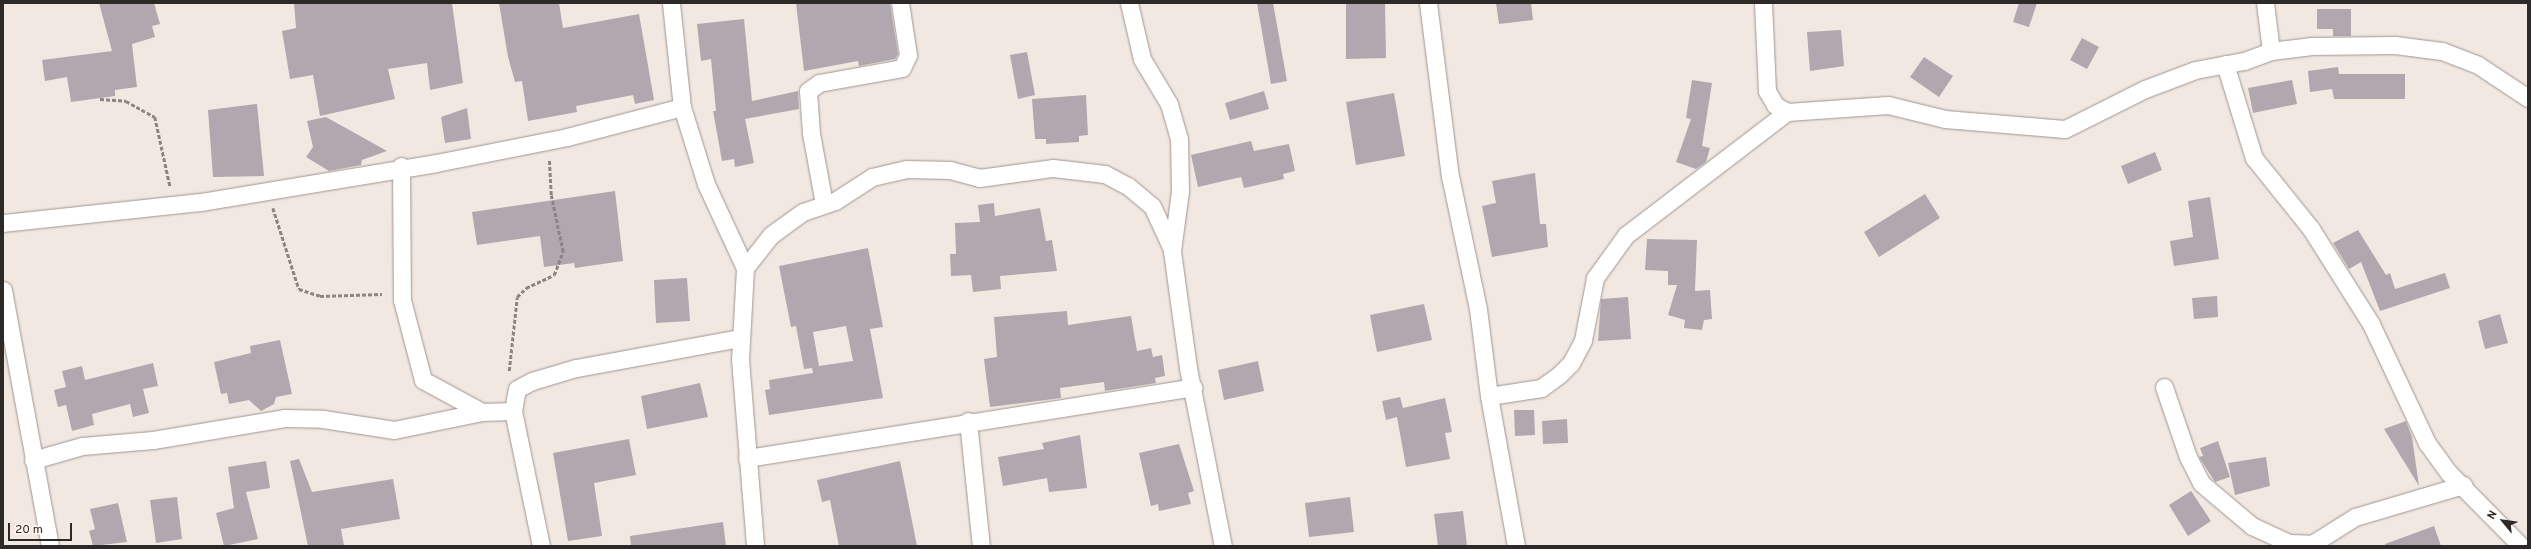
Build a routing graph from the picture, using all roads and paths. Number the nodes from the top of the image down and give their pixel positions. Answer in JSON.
{"nodes":[{"id":1,"x":671,"y":3,"type":"edge"},
{"id":2,"x":900,"y":3,"type":"edge"},
{"id":3,"x":1129,"y":3,"type":"edge"},
{"id":4,"x":1428,"y":3,"type":"edge"},
{"id":5,"x":1763,"y":3,"type":"edge"},
{"id":6,"x":2265,"y":3,"type":"edge"},
{"id":7,"x":2271,"y":51,"type":"junction"},
{"id":8,"x":2224,"y":64,"type":"junction"},
{"id":9,"x":2528,"y":98,"type":"edge"},
{"id":10,"x":100,"y":99,"type":"dead end"},
{"id":11,"x":682,"y":107,"type":"junction"},
{"id":12,"x":1787,"y":112,"type":"junction"},
{"id":13,"x":554,"y":139,"type":"junction"},
{"id":14,"x":401,"y":166,"type":"junction"},
{"id":15,"x":261,"y":192,"type":"junction"},
{"id":16,"x":824,"y":204,"type":"junction"},
{"id":17,"x":174,"y":206,"type":"junction"},
{"id":18,"x":3,"y":223,"type":"edge"},
{"id":19,"x":1172,"y":251,"type":"junction"},
{"id":20,"x":746,"y":268,"type":"junction"},
{"id":21,"x":3,"y":290,"type":"edge"},
{"id":22,"x":402,"y":296,"type":"junction"},
{"id":23,"x":740,"y":338,"type":"junction"},
{"id":24,"x":1193,"y":387,"type":"junction"},
{"id":25,"x":2164,"y":387,"type":"dead end"},
{"id":26,"x":514,"y":395,"type":"junction"},
{"id":27,"x":1488,"y":396,"type":"junction"},
{"id":28,"x":482,"y":412,"type":"junction"},
{"id":29,"x":513,"y":412,"type":"junction"},
{"id":30,"x":968,"y":421,"type":"junction"},
{"id":31,"x":747,"y":458,"type":"junction"},
{"id":32,"x":33,"y":460,"type":"junction"},
{"id":33,"x":2463,"y":485,"type":"junction"},
{"id":34,"x":50,"y":546,"type":"edge"},
{"id":35,"x":541,"y":546,"type":"edge"},
{"id":36,"x":756,"y":546,"type":"edge"},
{"id":37,"x":980,"y":546,"type":"edge"},
{"id":38,"x":1223,"y":546,"type":"edge"},
{"id":39,"x":1516,"y":546,"type":"edge"},
{"id":40,"x":2521,"y":546,"type":"edge"}],
"edges":[{"from":1,"to":11,"type":"street"},
{"from":2,"to":16,"type":"street"},
{"from":3,"to":19,"type":"street"},
{"from":4,"to":27,"type":"street"},
{"from":5,"to":12,"type":"street"},
{"from":6,"to":7,"type":"street"},
{"from":7,"to":8,"type":"street"},
{"from":7,"to":9,"type":"street"},
{"from":8,"to":12,"type":"street"},
{"from":8,"to":33,"type":"street"},
{"from":10,"to":17,"type":"path"},
{"from":11,"to":13,"type":"street"},
{"from":11,"to":20,"type":"street"},
{"from":12,"to":27,"type":"street"},
{"from":13,"to":14,"type":"street"},
{"from":13,"to":26,"type":"path"},
{"from":14,"to":15,"type":"street"},
{"from":14,"to":22,"type":"street"},
{"from":15,"to":17,"type":"street"},
{"from":15,"to":22,"type":"path"},
{"from":16,"to":19,"type":"street"},
{"from":16,"to":20,"type":"street"},
{"from":17,"to":18,"type":"street"},
{"from":19,"to":24,"type":"street"},
{"from":20,"to":23,"type":"street"},
{"from":21,"to":32,"type":"street"},
{"from":22,"to":28,"type":"street"},
{"from":23,"to":26,"type":"street"},
{"from":23,"to":31,"type":"street"},
{"from":24,"to":30,"type":"street"},
{"from":24,"to":38,"type":"street"},
{"from":25,"to":33,"type":"street"},
{"from":26,"to":29,"type":"street"},
{"from":27,"to":39,"type":"street"},
{"from":28,"to":29,"type":"street"},
{"from":28,"to":32,"type":"street"},
{"from":29,"to":35,"type":"street"},
{"from":30,"to":31,"type":"street"},
{"from":30,"to":37,"type":"street"},
{"from":31,"to":36,"type":"street"},
{"from":32,"to":34,"type":"street"},
{"from":33,"to":40,"type":"street"}]}
